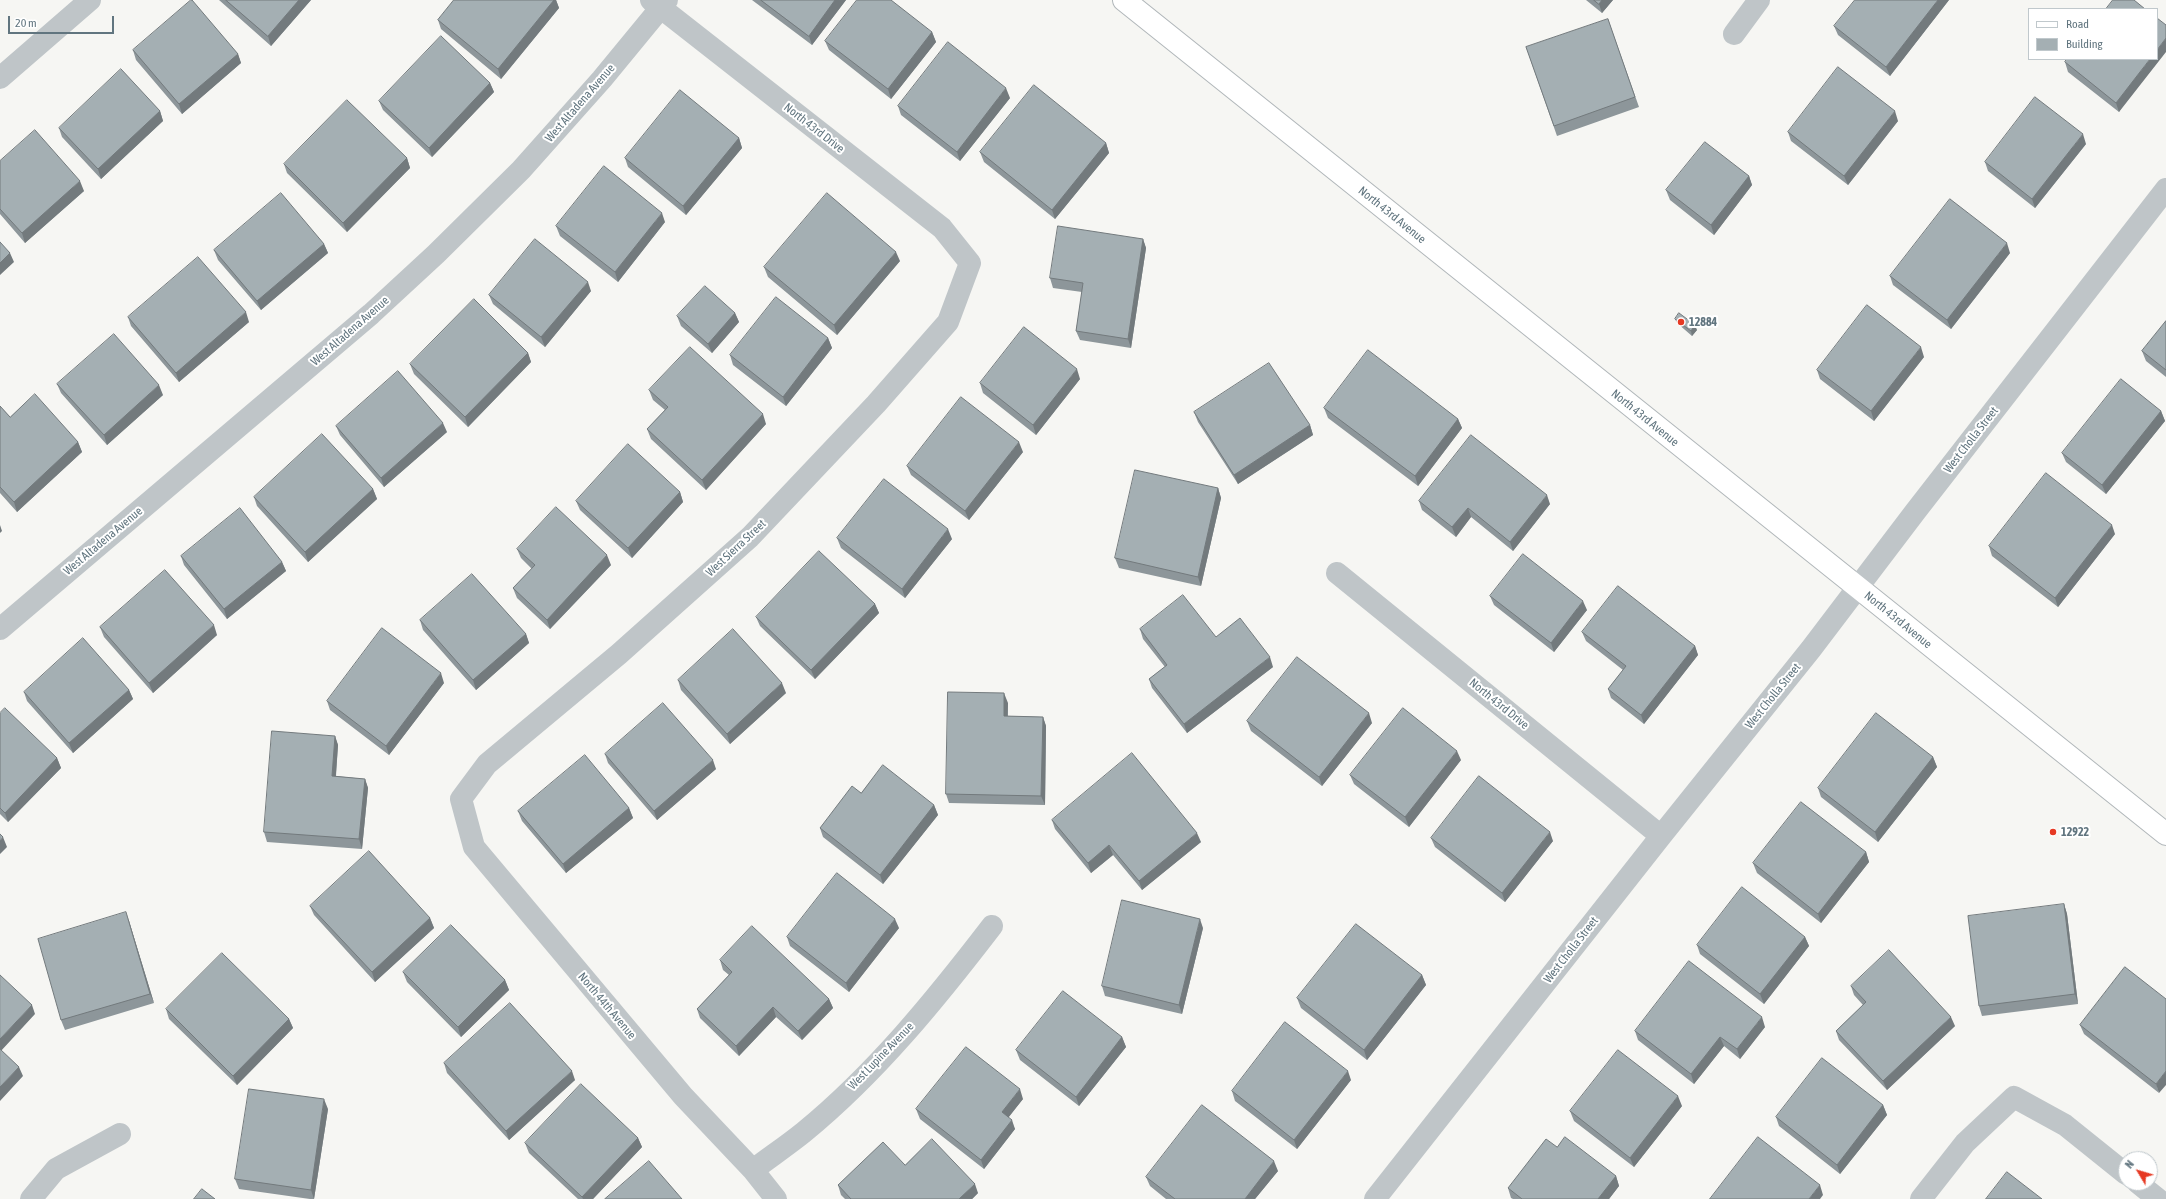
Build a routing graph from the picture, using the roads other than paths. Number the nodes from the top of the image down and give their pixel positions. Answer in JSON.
{"nodes":[{"id":1,"x":90,"y":0,"type":"edge"},
{"id":2,"x":1124,"y":0,"type":"edge"},
{"id":3,"x":1760,"y":0,"type":"edge"},
{"id":4,"x":660,"y":3,"type":"edge"},
{"id":5,"x":1734,"y":34,"type":"dead end"},
{"id":6,"x":0,"y":78,"type":"edge"},
{"id":7,"x":2166,"y":189,"type":"edge"},
{"id":8,"x":970,"y":263,"type":"joint"},
{"id":9,"x":1337,"y":573,"type":"dead end"},
{"id":10,"x":1858,"y":588,"type":"junction"},
{"id":11,"x":0,"y":628,"type":"edge"},
{"id":12,"x":462,"y":799,"type":"joint"},
{"id":13,"x":2166,"y":834,"type":"edge"},
{"id":14,"x":1661,"y":836,"type":"junction"},
{"id":15,"x":992,"y":926,"type":"dead end"},
{"id":16,"x":120,"y":1134,"type":"dead end"},
{"id":17,"x":2118,"y":1168,"type":"edge"},
{"id":18,"x":754,"y":1170,"type":"junction"},
{"id":19,"x":2148,"y":1191,"type":"edge"},
{"id":20,"x":31,"y":1199,"type":"edge"},
{"id":21,"x":776,"y":1199,"type":"edge"},
{"id":22,"x":1374,"y":1199,"type":"edge"},
{"id":23,"x":1921,"y":1199,"type":"edge"},
{"id":24,"x":2158,"y":1199,"type":"edge"}],
"edges":[{"from":1,"to":6,"type":"street"},
{"from":2,"to":10,"type":"main road","name":"North 43rd Avenue"},
{"from":3,"to":5,"type":"street"},
{"from":4,"to":8,"type":"street","name":"North 43rd Drive"},
{"from":4,"to":11,"type":"street","name":"West Altadena Avenue"},
{"from":7,"to":10,"type":"street","name":"West Cholla Street"},
{"from":8,"to":12,"type":"street","name":"West Sierra Street"},
{"from":9,"to":14,"type":"street","name":"North 43rd Drive"},
{"from":10,"to":13,"type":"main road","name":"North 43rd Avenue"},
{"from":10,"to":14,"type":"street","name":"West Cholla Street"},
{"from":12,"to":18,"type":"street","name":"North 44th Avenue"},
{"from":14,"to":22,"type":"street","name":"West Cholla Street"},
{"from":15,"to":18,"type":"street","name":"West Lupine Avenue"},
{"from":16,"to":20,"type":"street"},
{"from":17,"to":23,"type":"street"},
{"from":18,"to":21,"type":"street","name":"North 44th Avenue"},
{"from":19,"to":24,"type":"street"}]}
